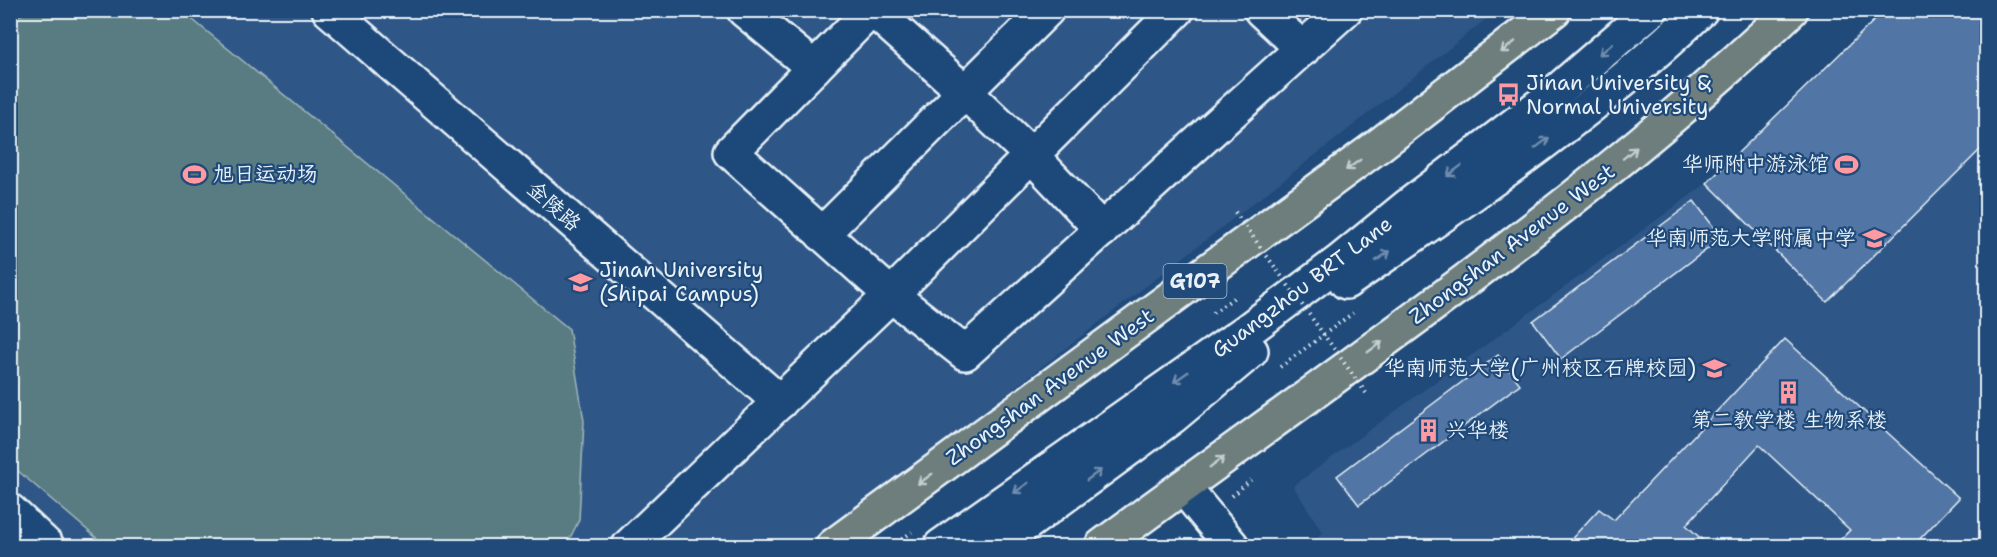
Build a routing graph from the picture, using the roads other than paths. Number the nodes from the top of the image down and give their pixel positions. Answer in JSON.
{"nodes":[{"id":1,"x":329,"y":10,"type":"edge"},
{"id":2,"x":744,"y":10,"type":"edge"},
{"id":3,"x":872,"y":10,"type":"edge"},
{"id":4,"x":1047,"y":10,"type":"edge"},
{"id":5,"x":1177,"y":10,"type":"edge"},
{"id":6,"x":1261,"y":10,"type":"edge"},
{"id":7,"x":1345,"y":10,"type":"edge"},
{"id":8,"x":1554,"y":10,"type":"edge"},
{"id":9,"x":1651,"y":10,"type":"edge"},
{"id":10,"x":1701,"y":10,"type":"edge"},
{"id":11,"x":1791,"y":10,"type":"edge"},
{"id":12,"x":1303,"y":49,"type":"junction"},
{"id":13,"x":814,"y":68,"type":"junction"},
{"id":14,"x":965,"y":92,"type":"junction"},
{"id":15,"x":1031,"y":155,"type":"junction"},
{"id":16,"x":1102,"y":230,"type":"junction"},
{"id":17,"x":822,"y":234,"type":"junction"},
{"id":18,"x":891,"y":295,"type":"junction"},
{"id":19,"x":780,"y":402,"type":"junction"},
{"id":20,"x":1183,"y":487,"type":"junction"},
{"id":21,"x":10,"y":511,"type":"edge"},
{"id":22,"x":47,"y":546,"type":"edge"},
{"id":23,"x":629,"y":546,"type":"edge"},
{"id":24,"x":833,"y":546,"type":"edge"},
{"id":25,"x":941,"y":546,"type":"edge"},
{"id":26,"x":996,"y":546,"type":"edge"},
{"id":27,"x":1102,"y":546,"type":"edge"},
{"id":28,"x":1232,"y":546,"type":"edge"}],
"edges":[{"from":1,"to":19,"type":"street","name":"金陵路"},
{"from":2,"to":13,"type":"street"},
{"from":3,"to":13,"type":"street"},
{"from":3,"to":14,"type":"street"},
{"from":4,"to":14,"type":"street"},
{"from":5,"to":15,"type":"street"},
{"from":6,"to":12,"type":"street"},
{"from":7,"to":12,"type":"street"},
{"from":8,"to":24,"type":"highway","name":"Zhongshan Avenue West","number":"G107","one_way":true},
{"from":9,"to":25,"type":"street","name":"Guangzhou BRT Lane","one_way":true},
{"from":26,"to":10,"type":"street","name":"Guangzhou BRT Lane","one_way":true},
{"from":20,"to":11,"type":"highway","name":"Zhongshan Avenue West","one_way":true},
{"from":12,"to":16,"type":"street"},
{"from":13,"to":17,"type":"street"},
{"from":14,"to":15,"type":"street"},
{"from":14,"to":17,"type":"street"},
{"from":15,"to":16,"type":"street"},
{"from":15,"to":18,"type":"street"},
{"from":16,"to":18,"type":"street"},
{"from":17,"to":18,"type":"street"},
{"from":18,"to":19,"type":"street"},
{"from":19,"to":23,"type":"street"},
{"from":20,"to":27,"type":"highway","name":"Zhongshan Avenue West"},
{"from":20,"to":28,"type":"street"},
{"from":21,"to":22,"type":"street"}]}
